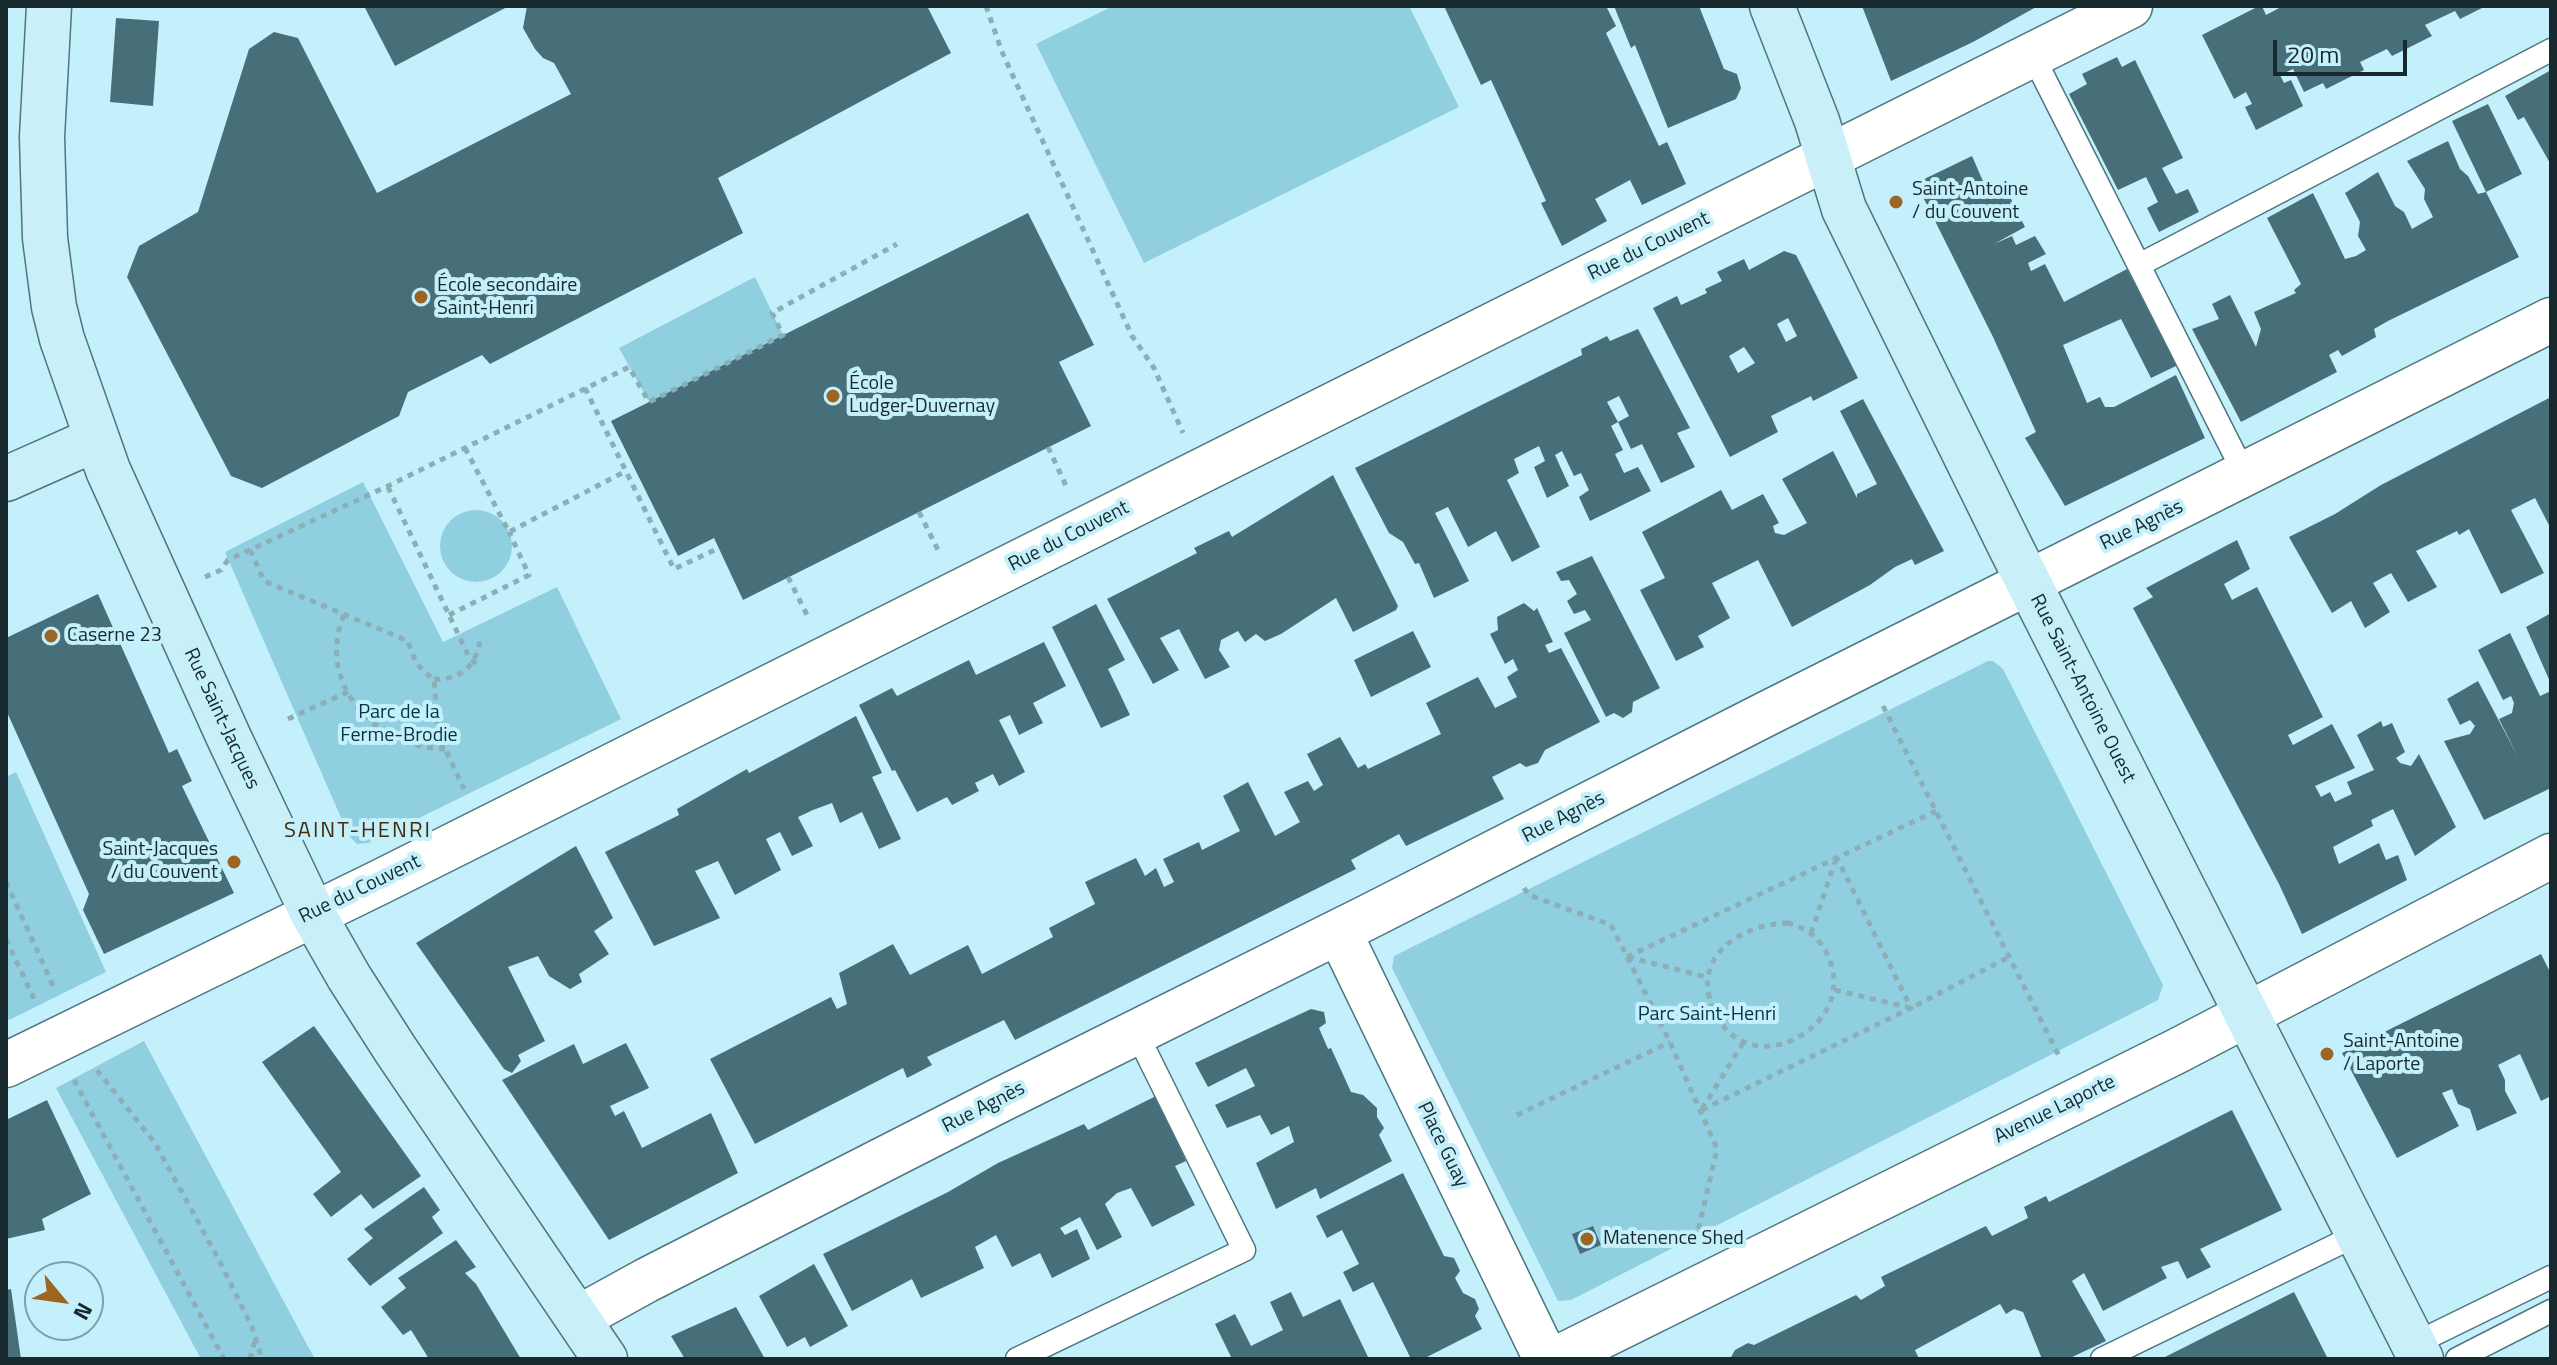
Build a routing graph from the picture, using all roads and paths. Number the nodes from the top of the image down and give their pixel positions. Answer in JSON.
{"nodes":[{"id":1,"x":49,"y":6,"type":"edge"},
{"id":2,"x":986,"y":6,"type":"edge"},
{"id":3,"x":1772,"y":6,"type":"edge"},
{"id":4,"x":2130,"y":6,"type":"edge"},
{"id":5,"x":2551,"y":50,"type":"edge"},
{"id":6,"x":2033,"y":56,"type":"junction"},
{"id":7,"x":1828,"y":159,"type":"junction"},
{"id":8,"x":897,"y":244,"type":"dead end"},
{"id":9,"x":2139,"y":265,"type":"junction"},
{"id":10,"x":2551,"y":320,"type":"edge"},
{"id":11,"x":585,"y":388,"type":"junction"},
{"id":12,"x":96,"y":439,"type":"junction"},
{"id":13,"x":1187,"y":443,"type":"dead end"},
{"id":14,"x":1048,"y":447,"type":"dead end"},
{"id":15,"x":465,"y":448,"type":"junction"},
{"id":16,"x":626,"y":471,"type":"junction"},
{"id":17,"x":2245,"y":475,"type":"junction"},
{"id":18,"x":6,"y":479,"type":"edge"},
{"id":19,"x":388,"y":486,"type":"junction"},
{"id":20,"x":1072,"y":499,"type":"dead end"},
{"id":21,"x":919,"y":512,"type":"dead end"},
{"id":22,"x":509,"y":532,"type":"junction"},
{"id":23,"x":719,"y":548,"type":"dead end"},
{"id":24,"x":250,"y":550,"type":"junction"},
{"id":25,"x":944,"y":563,"type":"dead end"},
{"id":26,"x":788,"y":577,"type":"dead end"},
{"id":27,"x":200,"y":579,"type":"dead end"},
{"id":28,"x":2029,"y":583,"type":"junction"},
{"id":29,"x":344,"y":615,"type":"junction"},
{"id":30,"x":449,"y":615,"type":"junction"},
{"id":31,"x":813,"y":629,"type":"dead end"},
{"id":32,"x":480,"y":638,"type":"dead end"},
{"id":33,"x":473,"y":662,"type":"junction"},
{"id":34,"x":479,"y":667,"type":"dead end"},
{"id":35,"x":434,"y":679,"type":"junction"},
{"id":36,"x":348,"y":692,"type":"junction"},
{"id":37,"x":1880,"y":702,"type":"dead end"},
{"id":38,"x":288,"y":719,"type":"dead end"},
{"id":39,"x":445,"y":749,"type":"junction"},
{"id":40,"x":466,"y":794,"type":"dead end"},
{"id":41,"x":1936,"y":811,"type":"junction"},
{"id":42,"x":2551,"y":856,"type":"edge"},
{"id":43,"x":1837,"y":858,"type":"junction"},
{"id":44,"x":6,"y":882,"type":"edge"},
{"id":45,"x":1521,"y":884,"type":"dead end"},
{"id":46,"x":313,"y":914,"type":"junction"},
{"id":47,"x":1339,"y":932,"type":"junction"},
{"id":48,"x":1811,"y":933,"type":"junction"},
{"id":49,"x":6,"y":939,"type":"edge"},
{"id":50,"x":1627,"y":957,"type":"junction"},
{"id":51,"x":2009,"y":957,"type":"junction"},
{"id":52,"x":1706,"y":977,"type":"junction"},
{"id":53,"x":1835,"y":990,"type":"junction"},
{"id":54,"x":57,"y":995,"type":"dead end"},
{"id":55,"x":1911,"y":1008,"type":"junction"},
{"id":56,"x":40,"y":1012,"type":"dead end"},
{"id":57,"x":2248,"y":1014,"type":"junction"},
{"id":58,"x":1136,"y":1032,"type":"junction"},
{"id":59,"x":1670,"y":1042,"type":"junction"},
{"id":60,"x":1743,"y":1043,"type":"junction"},
{"id":61,"x":2061,"y":1060,"type":"dead end"},
{"id":62,"x":92,"y":1062,"type":"dead end"},
{"id":63,"x":6,"y":1065,"type":"edge"},
{"id":64,"x":71,"y":1073,"type":"dead end"},
{"id":65,"x":1702,"y":1110,"type":"junction"},
{"id":66,"x":1517,"y":1115,"type":"dead end"},
{"id":67,"x":2359,"y":1234,"type":"junction"},
{"id":68,"x":1695,"y":1246,"type":"dead end"},
{"id":69,"x":2551,"y":1277,"type":"edge"},
{"id":70,"x":2551,"y":1311,"type":"edge"},
{"id":71,"x":578,"y":1318,"type":"junction"},
{"id":72,"x":256,"y":1339,"type":"junction"},
{"id":73,"x":2418,"y":1352,"type":"edge"},
{"id":74,"x":224,"y":1359,"type":"edge"},
{"id":75,"x":250,"y":1359,"type":"edge"},
{"id":76,"x":262,"y":1359,"type":"edge"},
{"id":77,"x":605,"y":1359,"type":"edge"},
{"id":78,"x":1017,"y":1359,"type":"edge"},
{"id":79,"x":1546,"y":1359,"type":"edge"},
{"id":80,"x":1556,"y":1359,"type":"edge"},
{"id":81,"x":2102,"y":1359,"type":"edge"},
{"id":82,"x":2457,"y":1359,"type":"edge"}],
"edges":[{"from":1,"to":12,"type":"main road","name":"Rue Saint-Jacques"},
{"from":2,"to":13,"type":"path"},
{"from":3,"to":7,"type":"main road","name":"Rue Saint-Antoine Ouest"},
{"from":4,"to":6,"type":"street","name":"Rue du Couvent"},
{"from":5,"to":9,"type":"lane"},
{"from":6,"to":7,"type":"street","name":"Rue du Couvent"},
{"from":6,"to":9,"type":"lane"},
{"from":7,"to":28,"type":"main road","name":"Rue Saint-Antoine Ouest"},
{"from":7,"to":46,"type":"street","name":"Rue du Couvent"},
{"from":8,"to":11,"type":"path"},
{"from":9,"to":17,"type":"lane"},
{"from":10,"to":17,"type":"street","name":"Rue Agnès"},
{"from":11,"to":15,"type":"path"},
{"from":11,"to":16,"type":"path"},
{"from":12,"to":18,"type":"main road"},
{"from":12,"to":46,"type":"main road","name":"Rue Saint-Jacques"},
{"from":14,"to":20,"type":"path"},
{"from":15,"to":19,"type":"path"},
{"from":15,"to":22,"type":"path"},
{"from":16,"to":22,"type":"path"},
{"from":16,"to":23,"type":"path"},
{"from":17,"to":28,"type":"street","name":"Rue Agnès"},
{"from":19,"to":24,"type":"path"},
{"from":19,"to":30,"type":"path"},
{"from":21,"to":25,"type":"path"},
{"from":22,"to":30,"type":"path"},
{"from":24,"to":27,"type":"path"},
{"from":24,"to":29,"type":"path"},
{"from":26,"to":31,"type":"path"},
{"from":28,"to":47,"type":"street","name":"Rue Agnès"},
{"from":28,"to":57,"type":"main road","name":"Rue Saint-Antoine Ouest"},
{"from":29,"to":35,"type":"path"},
{"from":29,"to":36,"type":"path"},
{"from":30,"to":33,"type":"path"},
{"from":32,"to":33,"type":"path"},
{"from":33,"to":34,"type":"path"},
{"from":33,"to":35,"type":"path"},
{"from":35,"to":39,"type":"path"},
{"from":36,"to":38,"type":"path"},
{"from":36,"to":39,"type":"path"},
{"from":37,"to":41,"type":"path"},
{"from":39,"to":40,"type":"path"},
{"from":41,"to":43,"type":"path"},
{"from":41,"to":51,"type":"path"},
{"from":42,"to":57,"type":"street","name":"Avenue Laporte"},
{"from":43,"to":48,"type":"path"},
{"from":43,"to":50,"type":"path"},
{"from":43,"to":55,"type":"path"},
{"from":44,"to":54,"type":"path"},
{"from":45,"to":50,"type":"path"},
{"from":46,"to":63,"type":"street","name":"Rue du Couvent"},
{"from":46,"to":71,"type":"main road","name":"Rue Saint-Jacques"},
{"from":47,"to":58,"type":"street","name":"Rue Agnès"},
{"from":47,"to":79,"type":"street","name":"Place Guay"},
{"from":48,"to":52,"type":"path"},
{"from":48,"to":53,"type":"path"},
{"from":49,"to":56,"type":"path"},
{"from":50,"to":52,"type":"path"},
{"from":50,"to":59,"type":"path"},
{"from":51,"to":55,"type":"path"},
{"from":51,"to":61,"type":"path"},
{"from":52,"to":60,"type":"path"},
{"from":53,"to":55,"type":"path"},
{"from":53,"to":60,"type":"path"},
{"from":55,"to":65,"type":"path"},
{"from":57,"to":67,"type":"main road","name":"Rue Saint-Antoine Ouest"},
{"from":57,"to":80,"type":"street","name":"Avenue Laporte"},
{"from":58,"to":71,"type":"street","name":"Rue Agnès"},
{"from":58,"to":78,"type":"lane"},
{"from":59,"to":65,"type":"path"},
{"from":59,"to":66,"type":"path"},
{"from":60,"to":65,"type":"path"},
{"from":62,"to":72,"type":"path"},
{"from":64,"to":74,"type":"path"},
{"from":65,"to":68,"type":"path"},
{"from":67,"to":73,"type":"main road","name":"Rue Saint-Antoine Ouest"},
{"from":67,"to":81,"type":"lane"},
{"from":69,"to":73,"type":"lane"},
{"from":70,"to":82,"type":"lane"},
{"from":71,"to":77,"type":"main road","name":"Rue Saint-Jacques"},
{"from":72,"to":75,"type":"path"},
{"from":72,"to":76,"type":"path"}]}
